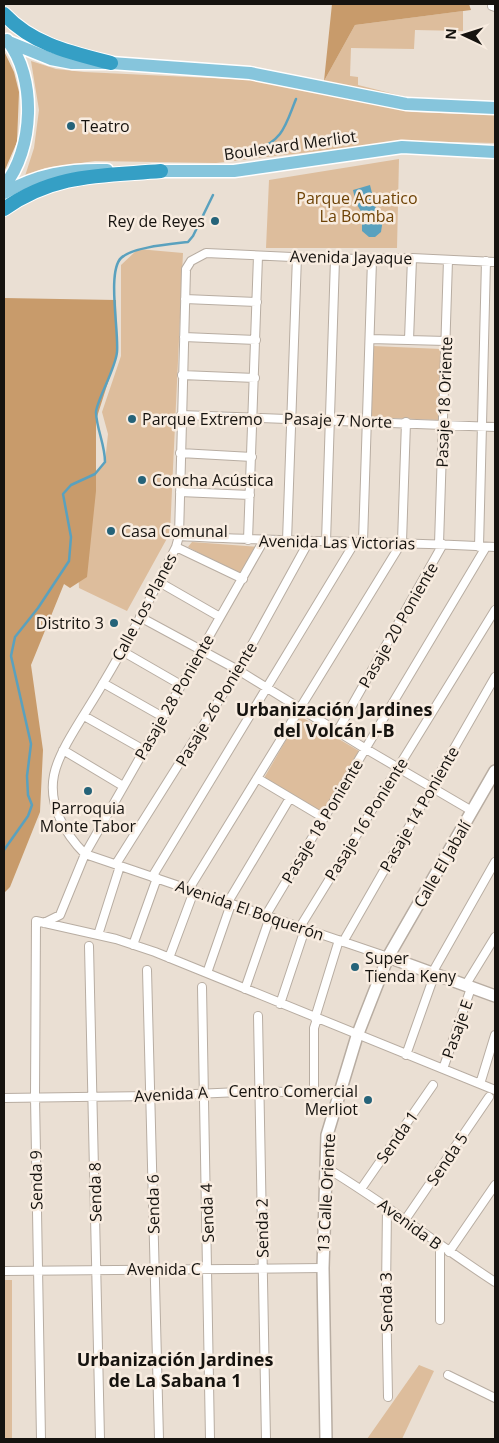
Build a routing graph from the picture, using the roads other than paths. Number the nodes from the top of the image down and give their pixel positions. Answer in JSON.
{"nodes":[{"id":1,"x":4,"y":14,"type":"edge"},
{"id":2,"x":6,"y":39,"type":"edge"},
{"id":3,"x":111,"y":63,"type":"junction"},
{"id":4,"x":495,"y":108,"type":"edge"},
{"id":5,"x":495,"y":152,"type":"edge"},
{"id":6,"x":161,"y":171,"type":"junction"},
{"id":7,"x":4,"y":186,"type":"edge"},
{"id":8,"x":4,"y":193,"type":"edge"},
{"id":9,"x":4,"y":209,"type":"edge"},
{"id":10,"x":206,"y":252,"type":"joint"},
{"id":11,"x":258,"y":256,"type":"junction"},
{"id":12,"x":296,"y":256,"type":"junction"},
{"id":13,"x":412,"y":258,"type":"junction"},
{"id":14,"x":335,"y":259,"type":"junction"},
{"id":15,"x":372,"y":260,"type":"junction"},
{"id":16,"x":448,"y":260,"type":"junction"},
{"id":17,"x":486,"y":261,"type":"junction"},
{"id":18,"x":495,"y":262,"type":"edge"},
{"id":19,"x":185,"y":299,"type":"junction"},
{"id":20,"x":256,"y":302,"type":"junction"},
{"id":21,"x":184,"y":337,"type":"junction"},
{"id":22,"x":370,"y":339,"type":"junction"},
{"id":23,"x":256,"y":340,"type":"junction"},
{"id":24,"x":409,"y":340,"type":"junction"},
{"id":25,"x":446,"y":341,"type":"junction"},
{"id":26,"x":182,"y":375,"type":"junction"},
{"id":27,"x":255,"y":378,"type":"junction"},
{"id":28,"x":181,"y":415,"type":"junction"},
{"id":29,"x":254,"y":418,"type":"junction"},
{"id":30,"x":292,"y":419,"type":"junction"},
{"id":31,"x":330,"y":420,"type":"junction"},
{"id":32,"x":367,"y":421,"type":"junction"},
{"id":33,"x":406,"y":422,"type":"junction"},
{"id":34,"x":443,"y":425,"type":"junction"},
{"id":35,"x":482,"y":427,"type":"junction"},
{"id":36,"x":495,"y":427,"type":"edge"},
{"id":37,"x":180,"y":453,"type":"junction"},
{"id":38,"x":252,"y":457,"type":"junction"},
{"id":39,"x":180,"y":492,"type":"junction"},
{"id":40,"x":250,"y":495,"type":"junction"},
{"id":41,"x":179,"y":536,"type":"junction"},
{"id":42,"x":248,"y":540,"type":"junction"},
{"id":43,"x":264,"y":540,"type":"junction"},
{"id":44,"x":287,"y":541,"type":"junction"},
{"id":45,"x":310,"y":541,"type":"junction"},
{"id":46,"x":326,"y":542,"type":"junction"},
{"id":47,"x":359,"y":542,"type":"junction"},
{"id":48,"x":402,"y":542,"type":"junction"},
{"id":49,"x":441,"y":544,"type":"junction"},
{"id":50,"x":176,"y":547,"type":"junction"},
{"id":51,"x":482,"y":547,"type":"junction"},
{"id":52,"x":495,"y":547,"type":"edge"},
{"id":53,"x":243,"y":579,"type":"junction"},
{"id":54,"x":159,"y":582,"type":"junction"},
{"id":55,"x":495,"y":610,"type":"edge"},
{"id":56,"x":140,"y":617,"type":"junction"},
{"id":57,"x":220,"y":618,"type":"junction"},
{"id":58,"x":201,"y":650,"type":"junction"},
{"id":59,"x":122,"y":651,"type":"junction"},
{"id":60,"x":238,"y":670,"type":"junction"},
{"id":61,"x":495,"y":677,"type":"edge"},
{"id":62,"x":103,"y":683,"type":"junction"},
{"id":63,"x":181,"y":685,"type":"junction"},
{"id":64,"x":267,"y":688,"type":"junction"},
{"id":65,"x":300,"y":708,"type":"junction"},
{"id":66,"x":84,"y":716,"type":"junction"},
{"id":67,"x":163,"y":717,"type":"junction"},
{"id":68,"x":337,"y":732,"type":"junction"},
{"id":69,"x":366,"y":749,"type":"junction"},
{"id":70,"x":63,"y":750,"type":"junction"},
{"id":71,"x":144,"y":750,"type":"junction"},
{"id":72,"x":398,"y":768,"type":"junction"},
{"id":73,"x":495,"y":771,"type":"edge"},
{"id":74,"x":257,"y":778,"type":"junction"},
{"id":75,"x":123,"y":786,"type":"junction"},
{"id":76,"x":432,"y":787,"type":"junction"},
{"id":77,"x":290,"y":798,"type":"junction"},
{"id":78,"x":472,"y":811,"type":"junction"},
{"id":79,"x":324,"y":818,"type":"junction"},
{"id":80,"x":85,"y":854,"type":"junction"},
{"id":81,"x":495,"y":862,"type":"edge"},
{"id":82,"x":119,"y":865,"type":"junction"},
{"id":83,"x":154,"y":877,"type":"junction"},
{"id":84,"x":191,"y":890,"type":"junction"},
{"id":85,"x":230,"y":903,"type":"junction"},
{"id":86,"x":268,"y":916,"type":"junction"},
{"id":87,"x":40,"y":922,"type":"junction"},
{"id":88,"x":303,"y":928,"type":"junction"},
{"id":89,"x":98,"y":935,"type":"junction"},
{"id":90,"x":495,"y":937,"type":"edge"},
{"id":91,"x":341,"y":941,"type":"junction"},
{"id":92,"x":133,"y":945,"type":"junction"},
{"id":93,"x":90,"y":946,"type":"dead end"},
{"id":94,"x":388,"y":957,"type":"junction"},
{"id":95,"x":169,"y":958,"type":"junction"},
{"id":96,"x":147,"y":970,"type":"dead end"},
{"id":97,"x":207,"y":974,"type":"junction"},
{"id":98,"x":432,"y":975,"type":"junction"},
{"id":99,"x":202,"y":987,"type":"dead end"},
{"id":100,"x":468,"y":987,"type":"junction"},
{"id":101,"x":245,"y":989,"type":"junction"},
{"id":102,"x":495,"y":996,"type":"edge"},
{"id":103,"x":280,"y":1004,"type":"junction"},
{"id":104,"x":258,"y":1016,"type":"dead end"},
{"id":105,"x":316,"y":1019,"type":"junction"},
{"id":106,"x":495,"y":1035,"type":"edge"},
{"id":107,"x":357,"y":1036,"type":"junction"},
{"id":108,"x":406,"y":1055,"type":"junction"},
{"id":109,"x":443,"y":1069,"type":"junction"},
{"id":110,"x":480,"y":1084,"type":"junction"},
{"id":111,"x":433,"y":1085,"type":"dead end"},
{"id":112,"x":495,"y":1090,"type":"edge"},
{"id":113,"x":259,"y":1091,"type":"junction"},
{"id":114,"x":203,"y":1092,"type":"junction"},
{"id":115,"x":314,"y":1092,"type":"junction"},
{"id":116,"x":338,"y":1094,"type":"junction"},
{"id":117,"x":151,"y":1096,"type":"junction"},
{"id":118,"x":35,"y":1097,"type":"junction"},
{"id":119,"x":94,"y":1097,"type":"junction"},
{"id":120,"x":489,"y":1097,"type":"dead end"},
{"id":121,"x":4,"y":1098,"type":"edge"},
{"id":122,"x":325,"y":1168,"type":"junction"},
{"id":123,"x":495,"y":1185,"type":"edge"},
{"id":124,"x":361,"y":1189,"type":"junction"},
{"id":125,"x":387,"y":1208,"type":"junction"},
{"id":126,"x":405,"y":1220,"type":"junction"},
{"id":127,"x":440,"y":1246,"type":"junction"},
{"id":128,"x":449,"y":1252,"type":"junction"},
{"id":129,"x":262,"y":1267,"type":"junction"},
{"id":130,"x":323,"y":1268,"type":"junction"},
{"id":131,"x":154,"y":1269,"type":"junction"},
{"id":132,"x":209,"y":1269,"type":"junction"},
{"id":133,"x":38,"y":1270,"type":"junction"},
{"id":134,"x":96,"y":1270,"type":"junction"},
{"id":135,"x":4,"y":1271,"type":"edge"},
{"id":136,"x":495,"y":1282,"type":"edge"},
{"id":137,"x":440,"y":1320,"type":"dead end"},
{"id":138,"x":448,"y":1375,"type":"dead end"},
{"id":139,"x":388,"y":1397,"type":"dead end"},
{"id":140,"x":495,"y":1398,"type":"edge"},
{"id":141,"x":41,"y":1439,"type":"edge"},
{"id":142,"x":100,"y":1439,"type":"edge"},
{"id":143,"x":158,"y":1439,"type":"edge"},
{"id":144,"x":210,"y":1439,"type":"edge"},
{"id":145,"x":266,"y":1439,"type":"edge"},
{"id":146,"x":326,"y":1439,"type":"edge"}],
"edges":[{"from":1,"to":3,"type":"highway"},
{"from":2,"to":3,"type":"main road"},
{"from":2,"to":7,"type":"main road"},
{"from":3,"to":4,"type":"main road"},
{"from":5,"to":6,"type":"main road","name":"Boulevard Merliot"},
{"from":6,"to":8,"type":"main road","name":"Boulevard Merliot"},
{"from":6,"to":9,"type":"highway"},
{"from":10,"to":11,"type":"street","name":"Avenida Jayaque"},
{"from":10,"to":19,"type":"street","name":"Calle Los Planes"},
{"from":11,"to":12,"type":"street","name":"Avenida Jayaque"},
{"from":11,"to":20,"type":"street"},
{"from":12,"to":14,"type":"street","name":"Avenida Jayaque"},
{"from":12,"to":30,"type":"street"},
{"from":13,"to":15,"type":"street","name":"Avenida Jayaque"},
{"from":13,"to":16,"type":"street","name":"Avenida Jayaque"},
{"from":13,"to":24,"type":"street"},
{"from":14,"to":15,"type":"street","name":"Avenida Jayaque"},
{"from":14,"to":31,"type":"street"},
{"from":15,"to":22,"type":"street"},
{"from":16,"to":17,"type":"street","name":"Avenida Jayaque"},
{"from":16,"to":25,"type":"street","name":"Pasaje 18 Oriente"},
{"from":17,"to":18,"type":"street","name":"Avenida Jayaque"},
{"from":17,"to":35,"type":"street"},
{"from":19,"to":20,"type":"street"},
{"from":19,"to":21,"type":"street","name":"Calle Los Planes"},
{"from":20,"to":23,"type":"street"},
{"from":21,"to":23,"type":"street"},
{"from":21,"to":26,"type":"street","name":"Calle Los Planes"},
{"from":22,"to":24,"type":"street"},
{"from":22,"to":32,"type":"street"},
{"from":23,"to":27,"type":"street"},
{"from":24,"to":25,"type":"street"},
{"from":25,"to":34,"type":"street","name":"Pasaje 18 Oriente"},
{"from":26,"to":27,"type":"street"},
{"from":26,"to":28,"type":"street","name":"Calle Los Planes"},
{"from":27,"to":29,"type":"street"},
{"from":28,"to":29,"type":"street","name":"Pasaje 7 Norte"},
{"from":28,"to":37,"type":"street","name":"Calle Los Planes"},
{"from":29,"to":30,"type":"street","name":"Pasaje 7 Norte"},
{"from":29,"to":38,"type":"street"},
{"from":30,"to":31,"type":"street","name":"Pasaje 7 Norte"},
{"from":30,"to":44,"type":"street"},
{"from":31,"to":32,"type":"street","name":"Pasaje 7 Norte"},
{"from":31,"to":46,"type":"street"},
{"from":32,"to":33,"type":"street","name":"Pasaje 7 Norte"},
{"from":32,"to":47,"type":"street"},
{"from":33,"to":34,"type":"street","name":"Pasaje 7 Norte"},
{"from":33,"to":48,"type":"street"},
{"from":34,"to":35,"type":"street","name":"Pasaje 7 Norte"},
{"from":34,"to":49,"type":"street","name":"Pasaje 18 Oriente"},
{"from":35,"to":36,"type":"street","name":"Pasaje 7 Norte"},
{"from":35,"to":51,"type":"street"},
{"from":37,"to":38,"type":"street"},
{"from":37,"to":39,"type":"street","name":"Calle Los Planes"},
{"from":38,"to":40,"type":"street"},
{"from":39,"to":40,"type":"street"},
{"from":39,"to":41,"type":"street","name":"Calle Los Planes"},
{"from":40,"to":42,"type":"street"},
{"from":41,"to":42,"type":"street","name":"Avenida Las Victorias"},
{"from":41,"to":50,"type":"street","name":"Calle Los Planes"},
{"from":42,"to":43,"type":"street","name":"Avenida Las Victorias"},
{"from":43,"to":44,"type":"street","name":"Avenida Las Victorias"},
{"from":43,"to":53,"type":"street","name":"Pasaje 28 Poniente"},
{"from":44,"to":45,"type":"street","name":"Avenida Las Victorias"},
{"from":45,"to":46,"type":"street","name":"Avenida Las Victorias"},
{"from":45,"to":60,"type":"street","name":"Pasaje 26 Poniente"},
{"from":46,"to":47,"type":"street","name":"Avenida Las Victorias"},
{"from":47,"to":48,"type":"street","name":"Avenida Las Victorias"},
{"from":47,"to":64,"type":"street"},
{"from":48,"to":49,"type":"street","name":"Avenida Las Victorias"},
{"from":48,"to":65,"type":"street"},
{"from":49,"to":51,"type":"street","name":"Avenida Las Victorias"},
{"from":49,"to":68,"type":"street","name":"Pasaje 20 Poniente"},
{"from":50,"to":53,"type":"street"},
{"from":50,"to":54,"type":"street","name":"Calle Los Planes"},
{"from":51,"to":52,"type":"street","name":"Avenida Las Victorias"},
{"from":51,"to":69,"type":"street","name":"Pasaje 18 Poniente"},
{"from":53,"to":57,"type":"street","name":"Pasaje 28 Poniente"},
{"from":54,"to":56,"type":"street","name":"Calle Los Planes"},
{"from":54,"to":57,"type":"street"},
{"from":55,"to":72,"type":"street","name":"Pasaje 16 Poniente"},
{"from":56,"to":58,"type":"street"},
{"from":56,"to":59,"type":"street","name":"Calle Los Planes"},
{"from":57,"to":58,"type":"street","name":"Pasaje 28 Poniente"},
{"from":58,"to":60,"type":"street"},
{"from":58,"to":63,"type":"street","name":"Pasaje 28 Poniente"},
{"from":59,"to":62,"type":"street","name":"Calle Los Planes"},
{"from":59,"to":63,"type":"street"},
{"from":60,"to":64,"type":"street"},
{"from":60,"to":82,"type":"street","name":"Pasaje 26 Poniente"},
{"from":61,"to":76,"type":"street","name":"Pasaje 14 Poniente"},
{"from":62,"to":66,"type":"street","name":"Calle Los Planes"},
{"from":62,"to":67,"type":"street"},
{"from":63,"to":67,"type":"street","name":"Pasaje 28 Poniente"},
{"from":64,"to":65,"type":"street"},
{"from":64,"to":83,"type":"street"},
{"from":65,"to":68,"type":"street"},
{"from":65,"to":74,"type":"street"},
{"from":66,"to":70,"type":"street","name":"Calle Los Planes"},
{"from":66,"to":71,"type":"street"},
{"from":67,"to":71,"type":"street","name":"Pasaje 28 Poniente"},
{"from":68,"to":69,"type":"street"},
{"from":69,"to":72,"type":"street"},
{"from":69,"to":79,"type":"street","name":"Pasaje 18 Poniente"},
{"from":70,"to":75,"type":"street"},
{"from":70,"to":80,"type":"street","name":"Calle Los Planes"},
{"from":71,"to":75,"type":"street","name":"Pasaje 28 Poniente"},
{"from":72,"to":76,"type":"street"},
{"from":72,"to":88,"type":"street","name":"Pasaje 16 Poniente"},
{"from":73,"to":78,"type":"main road","name":"Calle El Jabalí"},
{"from":74,"to":77,"type":"street"},
{"from":74,"to":84,"type":"street"},
{"from":75,"to":80,"type":"street","name":"Pasaje 28 Poniente"},
{"from":76,"to":78,"type":"street"},
{"from":76,"to":91,"type":"street","name":"Pasaje 14 Poniente"},
{"from":77,"to":79,"type":"street"},
{"from":77,"to":85,"type":"street"},
{"from":78,"to":94,"type":"main road","name":"Calle El Jabalí"},
{"from":79,"to":86,"type":"street","name":"Pasaje 18 Poniente"},
{"from":80,"to":82,"type":"street","name":"Avenida El Boquerón"},
{"from":80,"to":87,"type":"street","name":"Pasaje 28 Poniente"},
{"from":81,"to":98,"type":"street"},
{"from":82,"to":83,"type":"street","name":"Avenida El Boquerón"},
{"from":82,"to":89,"type":"street","name":"Pasaje 26 Poniente"},
{"from":83,"to":84,"type":"street","name":"Avenida El Boquerón"},
{"from":83,"to":92,"type":"street"},
{"from":84,"to":85,"type":"street","name":"Avenida El Boquerón"},
{"from":84,"to":95,"type":"street"},
{"from":85,"to":86,"type":"street","name":"Avenida El Boquerón"},
{"from":85,"to":97,"type":"street"},
{"from":86,"to":88,"type":"street","name":"Avenida El Boquerón"},
{"from":86,"to":101,"type":"street","name":"Pasaje 18 Poniente"},
{"from":87,"to":89,"type":"street"},
{"from":87,"to":118,"type":"street","name":"Senda 9"},
{"from":88,"to":91,"type":"street","name":"Avenida El Boquerón"},
{"from":88,"to":103,"type":"street","name":"Pasaje 16 Poniente"},
{"from":89,"to":92,"type":"street"},
{"from":90,"to":100,"type":"street","name":"Pasaje E"},
{"from":91,"to":94,"type":"street","name":"Avenida El Boquerón"},
{"from":91,"to":105,"type":"street","name":"Pasaje 14 Poniente"},
{"from":92,"to":95,"type":"street"},
{"from":93,"to":119,"type":"street","name":"Senda 8"},
{"from":94,"to":98,"type":"main road","name":"Avenida El Boquerón"},
{"from":94,"to":107,"type":"main road","name":"13 Calle Oriente"},
{"from":95,"to":97,"type":"street"},
{"from":96,"to":117,"type":"street","name":"Senda 6"},
{"from":97,"to":101,"type":"street"},
{"from":98,"to":100,"type":"main road","name":"Avenida El Boquerón"},
{"from":98,"to":108,"type":"street"},
{"from":99,"to":114,"type":"street","name":"Senda 4"},
{"from":100,"to":102,"type":"main road","name":"Avenida El Boquerón"},
{"from":100,"to":109,"type":"street","name":"Pasaje E"},
{"from":101,"to":103,"type":"street"},
{"from":103,"to":105,"type":"street"},
{"from":104,"to":113,"type":"street","name":"Senda 2"},
{"from":105,"to":107,"type":"street"},
{"from":105,"to":115,"type":"street","name":"Pasaje 14 Poniente"},
{"from":106,"to":110,"type":"street"},
{"from":107,"to":108,"type":"street"},
{"from":107,"to":116,"type":"main road","name":"13 Calle Oriente"},
{"from":108,"to":109,"type":"street"},
{"from":109,"to":110,"type":"street"},
{"from":110,"to":112,"type":"street"},
{"from":111,"to":124,"type":"street","name":"Senda 1"},
{"from":113,"to":114,"type":"street","name":"Avenida A"},
{"from":113,"to":115,"type":"street","name":"Avenida A"},
{"from":113,"to":129,"type":"street","name":"Senda 2"},
{"from":114,"to":117,"type":"street","name":"Avenida A"},
{"from":114,"to":132,"type":"street","name":"Senda 4"},
{"from":115,"to":116,"type":"street","name":"Avenida A"},
{"from":116,"to":122,"type":"main road","name":"13 Calle Oriente"},
{"from":117,"to":119,"type":"street","name":"Avenida A"},
{"from":117,"to":131,"type":"street","name":"Senda 6"},
{"from":118,"to":119,"type":"street","name":"Avenida A"},
{"from":118,"to":121,"type":"street","name":"Avenida A"},
{"from":118,"to":133,"type":"street","name":"Senda 9"},
{"from":119,"to":134,"type":"street","name":"Senda 8"},
{"from":120,"to":126,"type":"street","name":"Senda 5"},
{"from":122,"to":124,"type":"street","name":"Avenida B"},
{"from":122,"to":130,"type":"main road","name":"13 Calle Oriente"},
{"from":123,"to":128,"type":"street"},
{"from":124,"to":125,"type":"street","name":"Avenida B"},
{"from":125,"to":126,"type":"street","name":"Avenida B"},
{"from":125,"to":139,"type":"street","name":"Senda 3"},
{"from":126,"to":127,"type":"street","name":"Avenida B"},
{"from":127,"to":128,"type":"street","name":"Avenida B"},
{"from":127,"to":137,"type":"street"},
{"from":128,"to":136,"type":"street","name":"Avenida B"},
{"from":129,"to":130,"type":"street","name":"Avenida C"},
{"from":129,"to":132,"type":"street","name":"Avenida C"},
{"from":129,"to":145,"type":"street","name":"Senda 2"},
{"from":130,"to":146,"type":"main road","name":"13 Calle Oriente"},
{"from":131,"to":132,"type":"street","name":"Avenida C"},
{"from":131,"to":134,"type":"street","name":"Avenida C"},
{"from":131,"to":143,"type":"street","name":"Senda 6"},
{"from":132,"to":144,"type":"street","name":"Senda 4"},
{"from":133,"to":134,"type":"street","name":"Avenida C"},
{"from":133,"to":135,"type":"street","name":"Avenida C"},
{"from":133,"to":141,"type":"street","name":"Senda 9"},
{"from":134,"to":142,"type":"street","name":"Senda 8"},
{"from":138,"to":140,"type":"street"}]}
